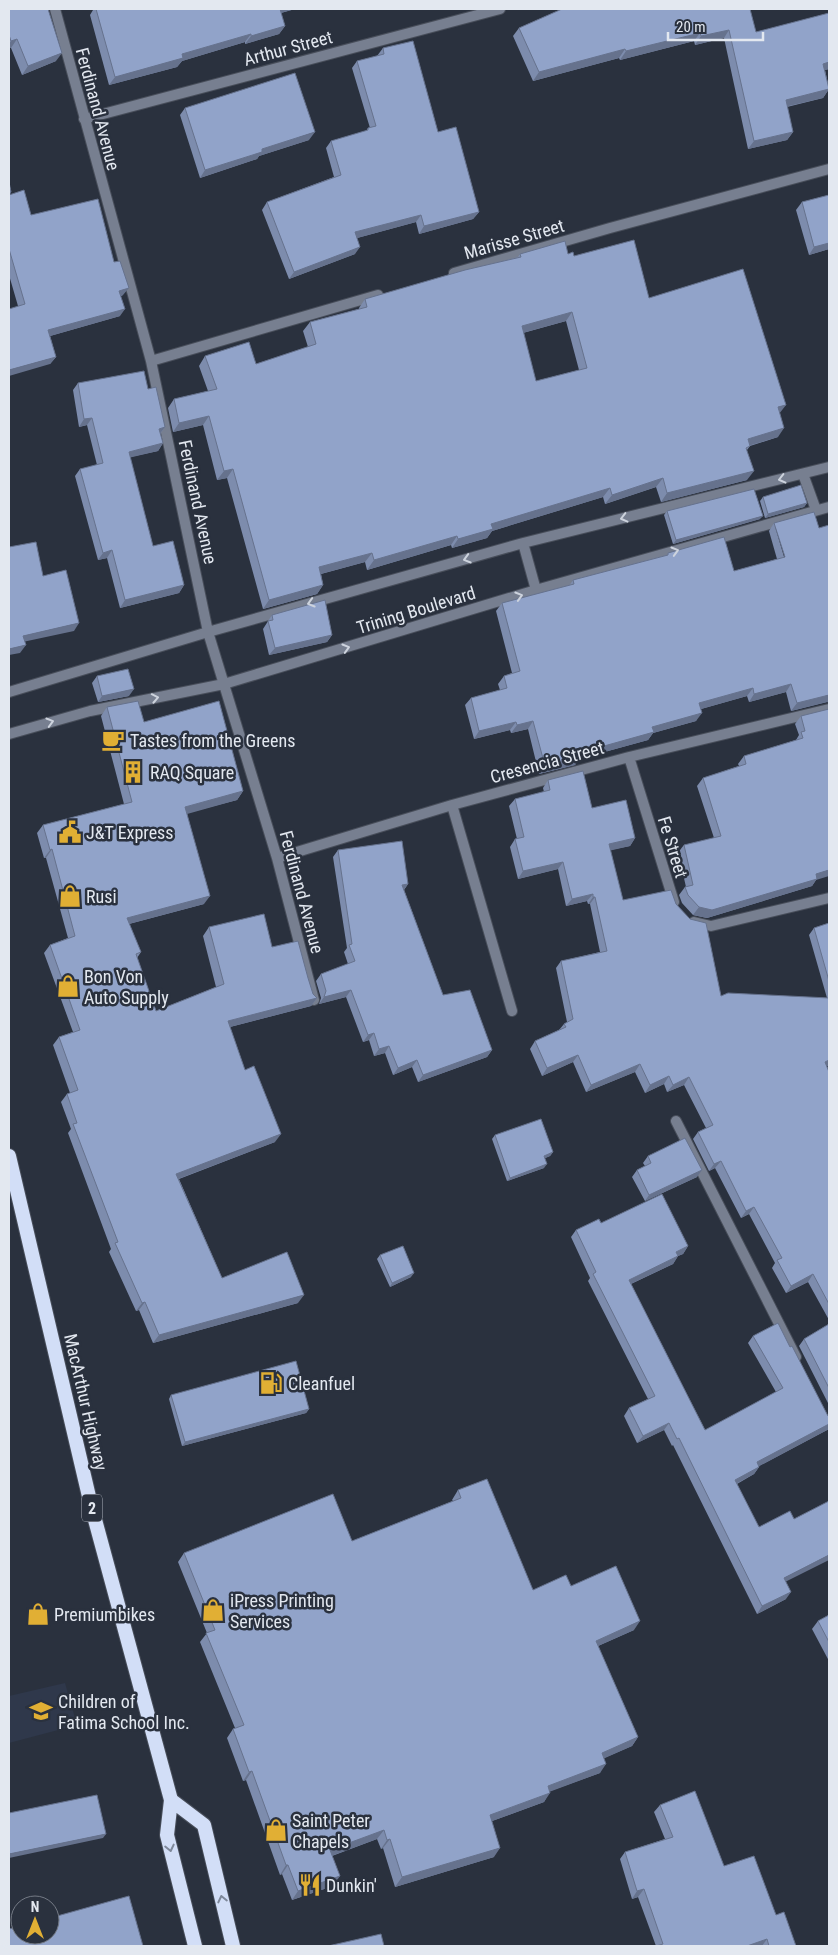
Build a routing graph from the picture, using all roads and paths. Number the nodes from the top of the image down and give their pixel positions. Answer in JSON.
{"nodes":[{"id":1,"x":54,"y":9,"type":"edge"},
{"id":2,"x":500,"y":9,"type":"edge"},
{"id":3,"x":84,"y":119,"type":"junction"},
{"id":4,"x":829,"y":169,"type":"edge"},
{"id":5,"x":448,"y":275,"type":"edge"},
{"id":6,"x":390,"y":292,"type":"edge"},
{"id":7,"x":151,"y":361,"type":"junction"},
{"id":8,"x":829,"y":467,"type":"edge"},
{"id":9,"x":802,"y":474,"type":"junction"},
{"id":10,"x":829,"y":507,"type":"edge"},
{"id":11,"x":816,"y":510,"type":"junction"},
{"id":12,"x":523,"y":543,"type":"junction"},
{"id":13,"x":536,"y":590,"type":"junction"},
{"id":14,"x":208,"y":632,"type":"junction"},
{"id":15,"x":224,"y":684,"type":"junction"},
{"id":16,"x":9,"y":692,"type":"edge"},
{"id":17,"x":829,"y":709,"type":"edge"},
{"id":18,"x":9,"y":734,"type":"edge"},
{"id":19,"x":629,"y":757,"type":"junction"},
{"id":20,"x":452,"y":805,"type":"junction"},
{"id":21,"x":277,"y":858,"type":"junction"},
{"id":22,"x":829,"y":898,"type":"edge"},
{"id":23,"x":314,"y":1000,"type":"edge"},
{"id":24,"x":512,"y":1011,"type":"dead end"},
{"id":25,"x":676,"y":1121,"type":"dead end"},
{"id":26,"x":9,"y":1156,"type":"edge"},
{"id":27,"x":802,"y":1367,"type":"edge"},
{"id":28,"x":171,"y":1800,"type":"junction"},
{"id":29,"x":195,"y":1946,"type":"edge"},
{"id":30,"x":233,"y":1946,"type":"edge"}],
"edges":[{"from":1,"to":3,"type":"street","name":"Ferdinand Avenue"},
{"from":2,"to":3,"type":"street","name":"Arthur Street"},
{"from":3,"to":7,"type":"street","name":"Ferdinand Avenue"},
{"from":4,"to":5,"type":"street","name":"Marisse Street"},
{"from":6,"to":7,"type":"street"},
{"from":7,"to":14,"type":"street","name":"Ferdinand Avenue"},
{"from":8,"to":9,"type":"street","name":"Trining Boulevard"},
{"from":9,"to":11,"type":"street"},
{"from":9,"to":12,"type":"street","name":"Trining Boulevard","one_way":true},
{"from":10,"to":11,"type":"street","name":"Trining Boulevard"},
{"from":13,"to":11,"type":"street","name":"Trining Boulevard","one_way":true},
{"from":12,"to":13,"type":"street"},
{"from":12,"to":14,"type":"street","name":"Trining Boulevard","one_way":true},
{"from":15,"to":13,"type":"street","name":"Trining Boulevard","one_way":true},
{"from":14,"to":15,"type":"street","name":"Ferdinand Avenue"},
{"from":14,"to":16,"type":"street","name":"Trining Boulevard"},
{"from":18,"to":15,"type":"street","name":"Trining Boulevard","one_way":true},
{"from":15,"to":21,"type":"street","name":"Ferdinand Avenue"},
{"from":17,"to":19,"type":"street","name":"Cresencia Street"},
{"from":19,"to":20,"type":"street","name":"Cresencia Street"},
{"from":19,"to":22,"type":"street","name":"Fe Street"},
{"from":20,"to":21,"type":"street","name":"Cresencia Street"},
{"from":20,"to":24,"type":"street"},
{"from":21,"to":23,"type":"street","name":"Ferdinand Avenue"},
{"from":25,"to":27,"type":"street"},
{"from":26,"to":28,"type":"highway","name":"MacArthur Highway","number":"2"},
{"from":28,"to":29,"type":"highway","name":"MacArthur Highway","number":"2","one_way":true},
{"from":30,"to":28,"type":"highway","one_way":true}]}
